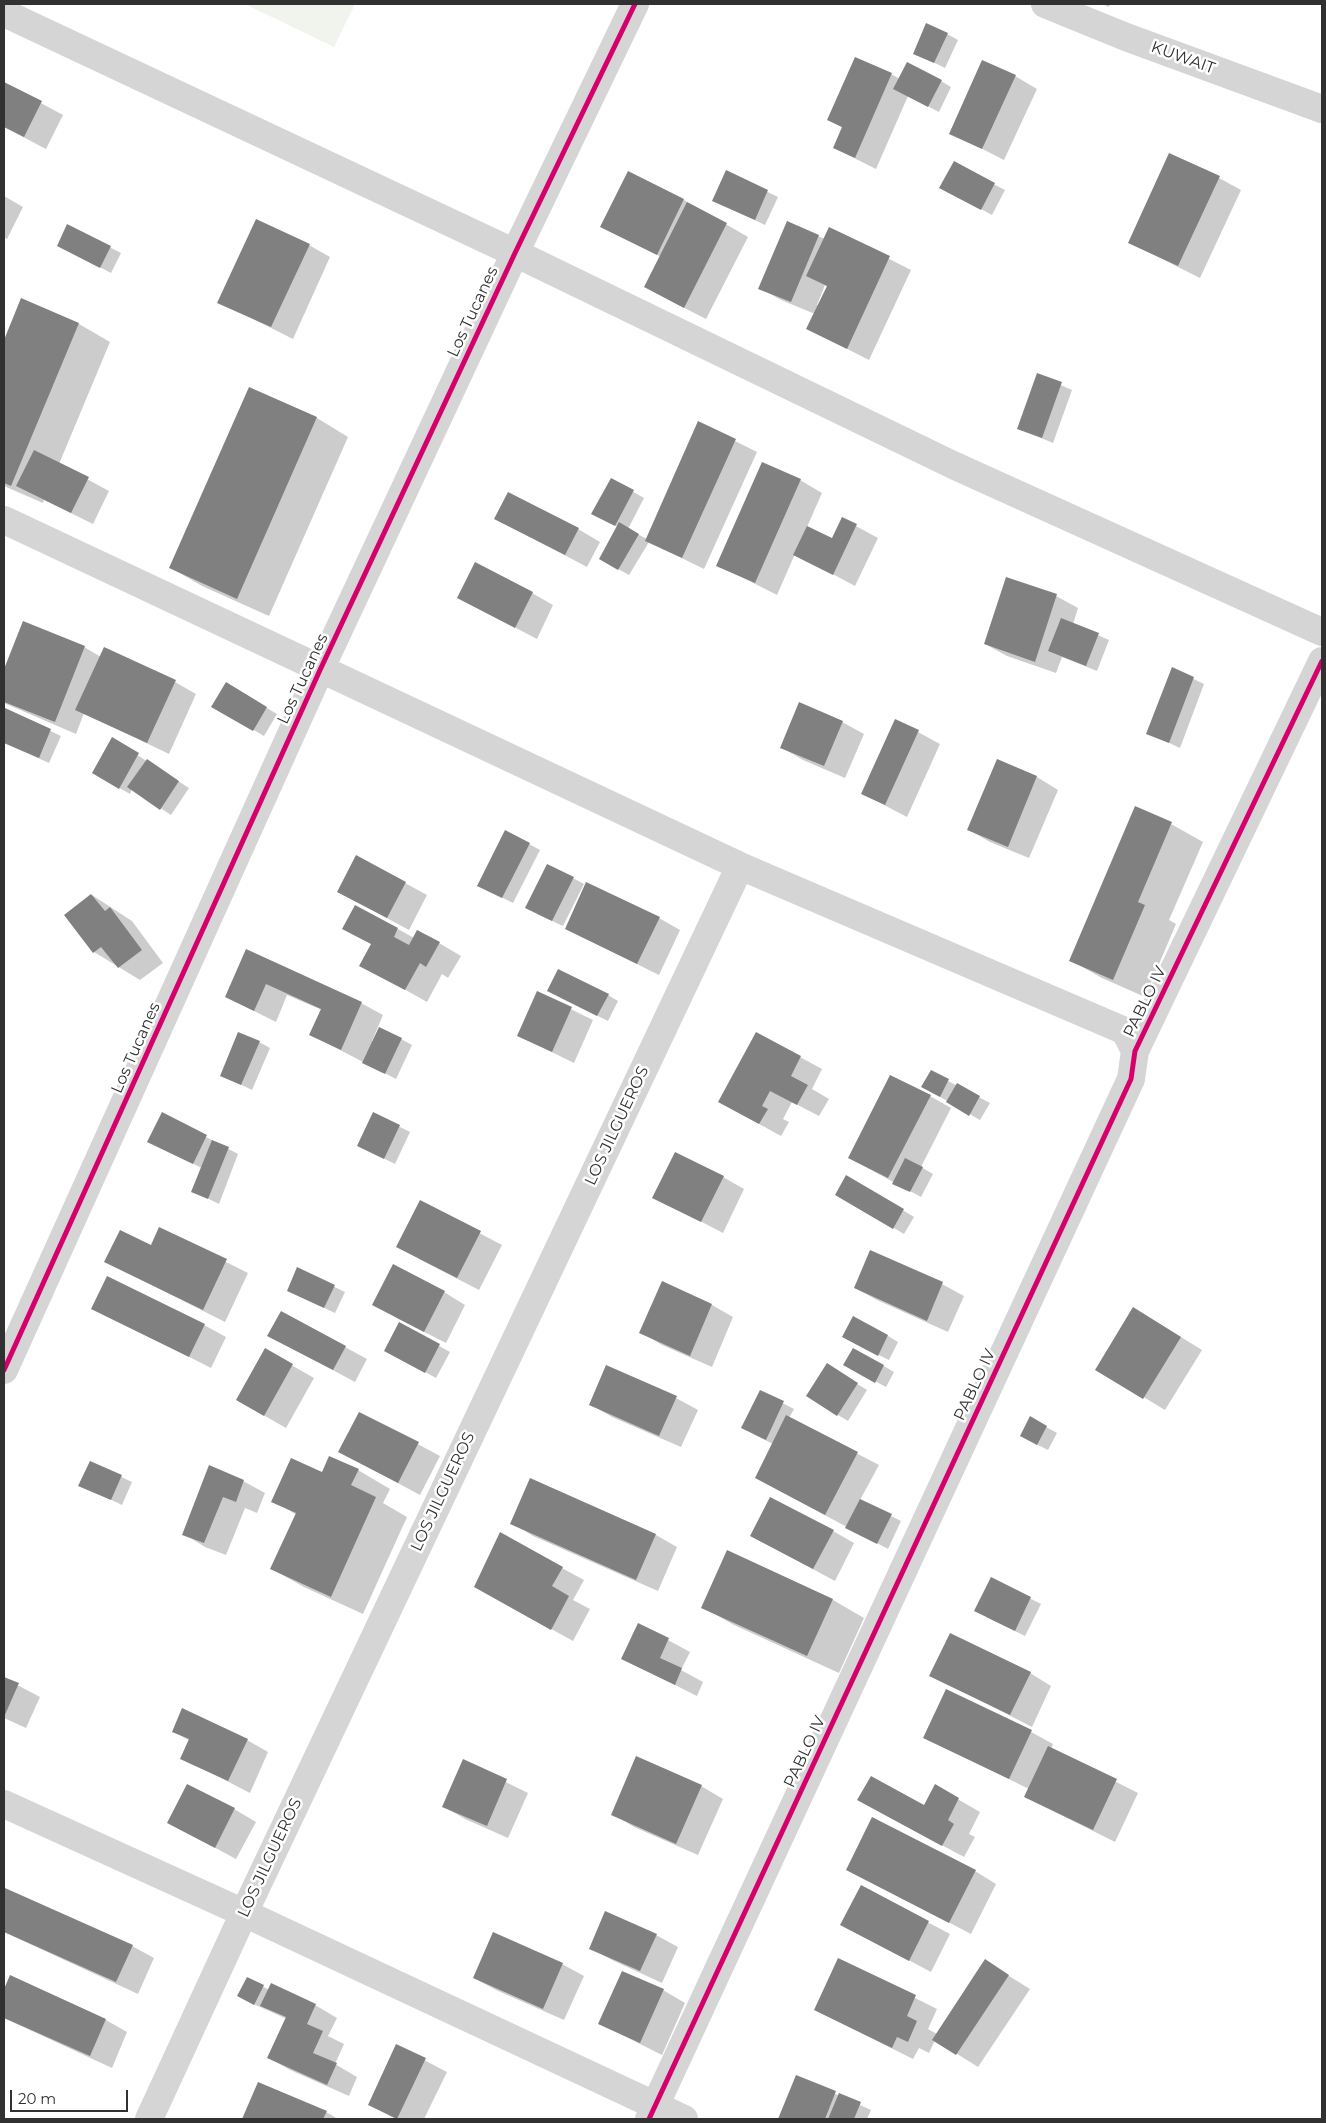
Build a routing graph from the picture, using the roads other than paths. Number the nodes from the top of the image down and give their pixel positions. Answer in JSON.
{"nodes":[{"id":1,"x":635,"y":4,"type":"edge"},
{"id":2,"x":1045,"y":4,"type":"edge"},
{"id":3,"x":4,"y":13,"type":"edge"},
{"id":4,"x":1322,"y":108,"type":"edge"},
{"id":5,"x":515,"y":253,"type":"junction"},
{"id":6,"x":4,"y":520,"type":"edge"},
{"id":7,"x":1322,"y":632,"type":"edge"},
{"id":8,"x":1322,"y":661,"type":"edge"},
{"id":9,"x":320,"y":670,"type":"junction"},
{"id":10,"x":740,"y":866,"type":"junction"},
{"id":11,"x":1135,"y":1051,"type":"junction"},
{"id":12,"x":4,"y":1370,"type":"edge"},
{"id":13,"x":4,"y":1804,"type":"edge"},
{"id":14,"x":244,"y":1912,"type":"junction"},
{"id":15,"x":652,"y":2112,"type":"edge"},
{"id":16,"x":149,"y":2119,"type":"edge"},
{"id":17,"x":684,"y":2119,"type":"edge"}],
"edges":[{"from":1,"to":5,"type":"street","name":"Los Tucanes"},
{"from":2,"to":4,"type":"street","name":"KUWAIT"},
{"from":3,"to":5,"type":"street"},
{"from":5,"to":7,"type":"street"},
{"from":5,"to":9,"type":"street","name":"Los Tucanes"},
{"from":6,"to":9,"type":"street"},
{"from":8,"to":11,"type":"street","name":"PABLO IV"},
{"from":9,"to":10,"type":"street"},
{"from":9,"to":12,"type":"street","name":"Los Tucanes"},
{"from":10,"to":11,"type":"street"},
{"from":10,"to":14,"type":"street","name":"LOS JILGUEROS"},
{"from":11,"to":15,"type":"street","name":"PABLO IV"},
{"from":13,"to":14,"type":"street"},
{"from":14,"to":15,"type":"street"},
{"from":14,"to":16,"type":"street","name":"LOS JILGUEROS"},
{"from":15,"to":17,"type":"street"}]}
